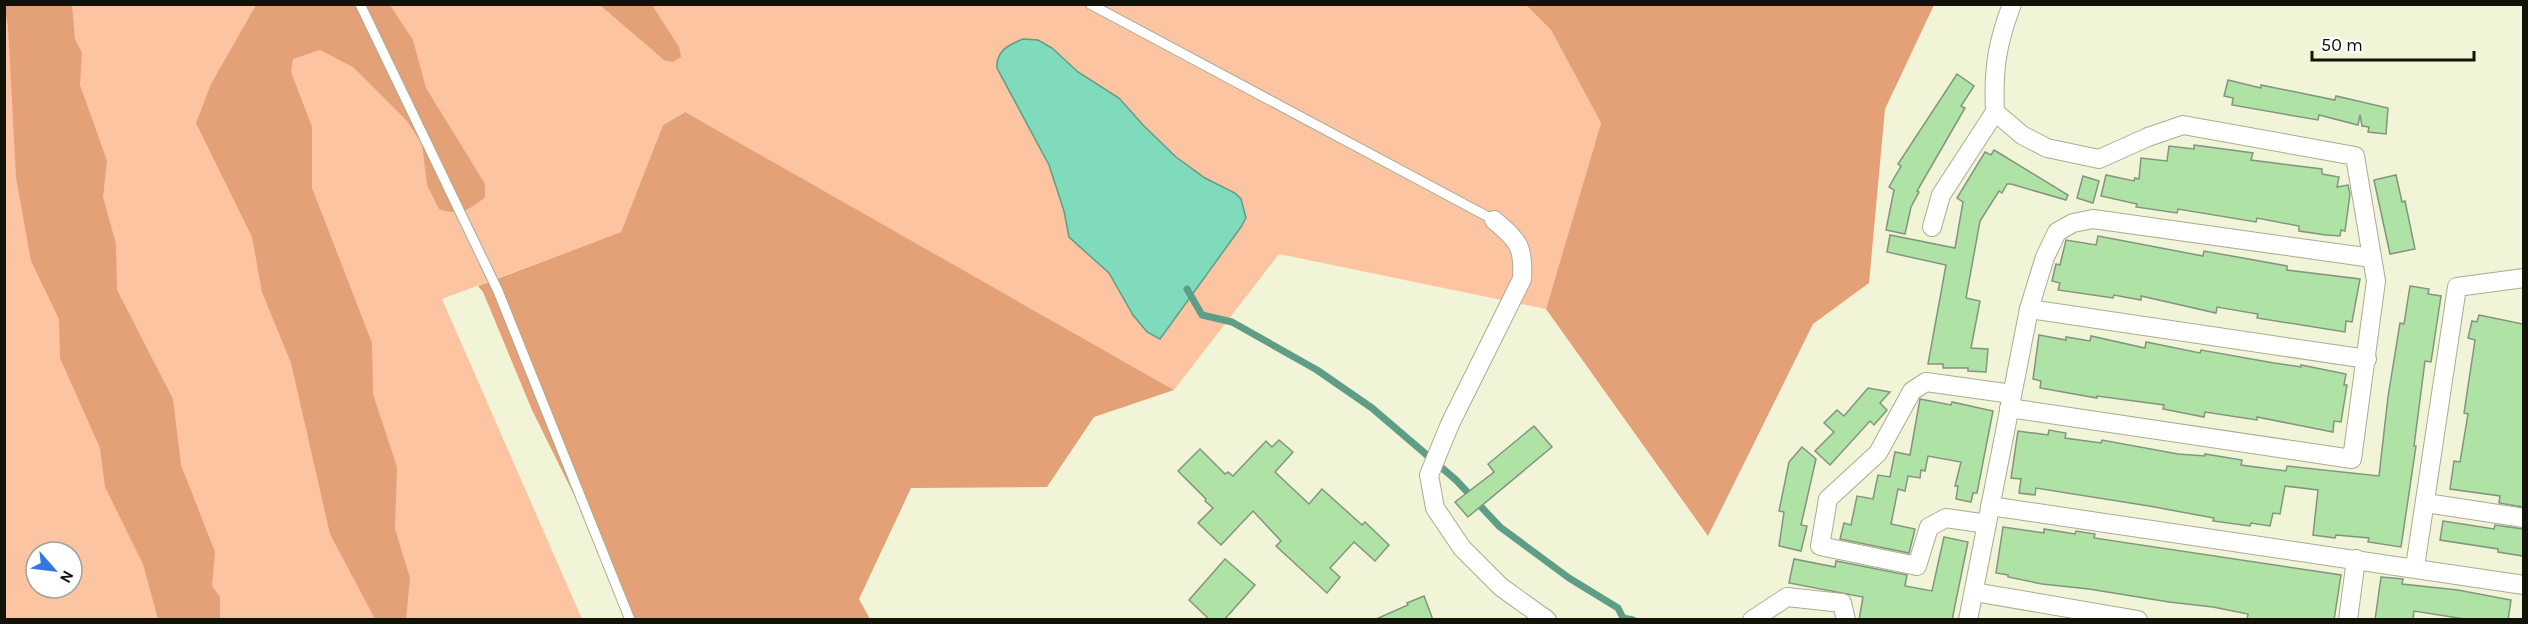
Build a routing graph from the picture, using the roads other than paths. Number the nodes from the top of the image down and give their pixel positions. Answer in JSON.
{"nodes":[{"id":1,"x":360,"y":4,"type":"edge"},
{"id":2,"x":1090,"y":4,"type":"edge"},
{"id":3,"x":2012,"y":4,"type":"edge"},
{"id":4,"x":1995,"y":112,"type":"junction"},
{"id":5,"x":1494,"y":220,"type":"joint"},
{"id":6,"x":1932,"y":227,"type":"dead end"},
{"id":7,"x":2372,"y":258,"type":"junction"},
{"id":8,"x":2523,"y":278,"type":"edge"},
{"id":9,"x":2029,"y":309,"type":"junction"},
{"id":10,"x":2367,"y":359,"type":"junction"},
{"id":11,"x":2011,"y":401,"type":"junction"},
{"id":12,"x":2426,"y":503,"type":"junction"},
{"id":13,"x":1990,"y":506,"type":"junction"},
{"id":14,"x":2523,"y":518,"type":"edge"},
{"id":15,"x":1987,"y":524,"type":"junction"},
{"id":16,"x":2356,"y":559,"type":"junction"},
{"id":17,"x":2415,"y":567,"type":"junction"},
{"id":18,"x":2523,"y":585,"type":"edge"},
{"id":19,"x":1974,"y":592,"type":"junction"},
{"id":20,"x":630,"y":620,"type":"edge"},
{"id":21,"x":1547,"y":620,"type":"edge"},
{"id":22,"x":1752,"y":620,"type":"edge"},
{"id":23,"x":1846,"y":620,"type":"edge"},
{"id":24,"x":1968,"y":620,"type":"edge"},
{"id":25,"x":2138,"y":620,"type":"edge"},
{"id":26,"x":2348,"y":620,"type":"edge"}],
"edges":[{"from":1,"to":20,"type":"lane"},
{"from":2,"to":5,"type":"lane"},
{"from":3,"to":4,"type":"street"},
{"from":4,"to":6,"type":"street"},
{"from":4,"to":7,"type":"street"},
{"from":5,"to":21,"type":"street"},
{"from":7,"to":9,"type":"street"},
{"from":7,"to":10,"type":"street"},
{"from":8,"to":12,"type":"street"},
{"from":9,"to":10,"type":"street"},
{"from":9,"to":11,"type":"street"},
{"from":10,"to":11,"type":"street"},
{"from":11,"to":13,"type":"street"},
{"from":11,"to":15,"type":"street"},
{"from":12,"to":14,"type":"street"},
{"from":12,"to":17,"type":"street"},
{"from":13,"to":15,"type":"street"},
{"from":13,"to":16,"type":"street"},
{"from":15,"to":19,"type":"street"},
{"from":16,"to":17,"type":"street"},
{"from":16,"to":26,"type":"street"},
{"from":17,"to":18,"type":"street"},
{"from":19,"to":24,"type":"street"},
{"from":19,"to":25,"type":"street"},
{"from":22,"to":23,"type":"street"}]}
